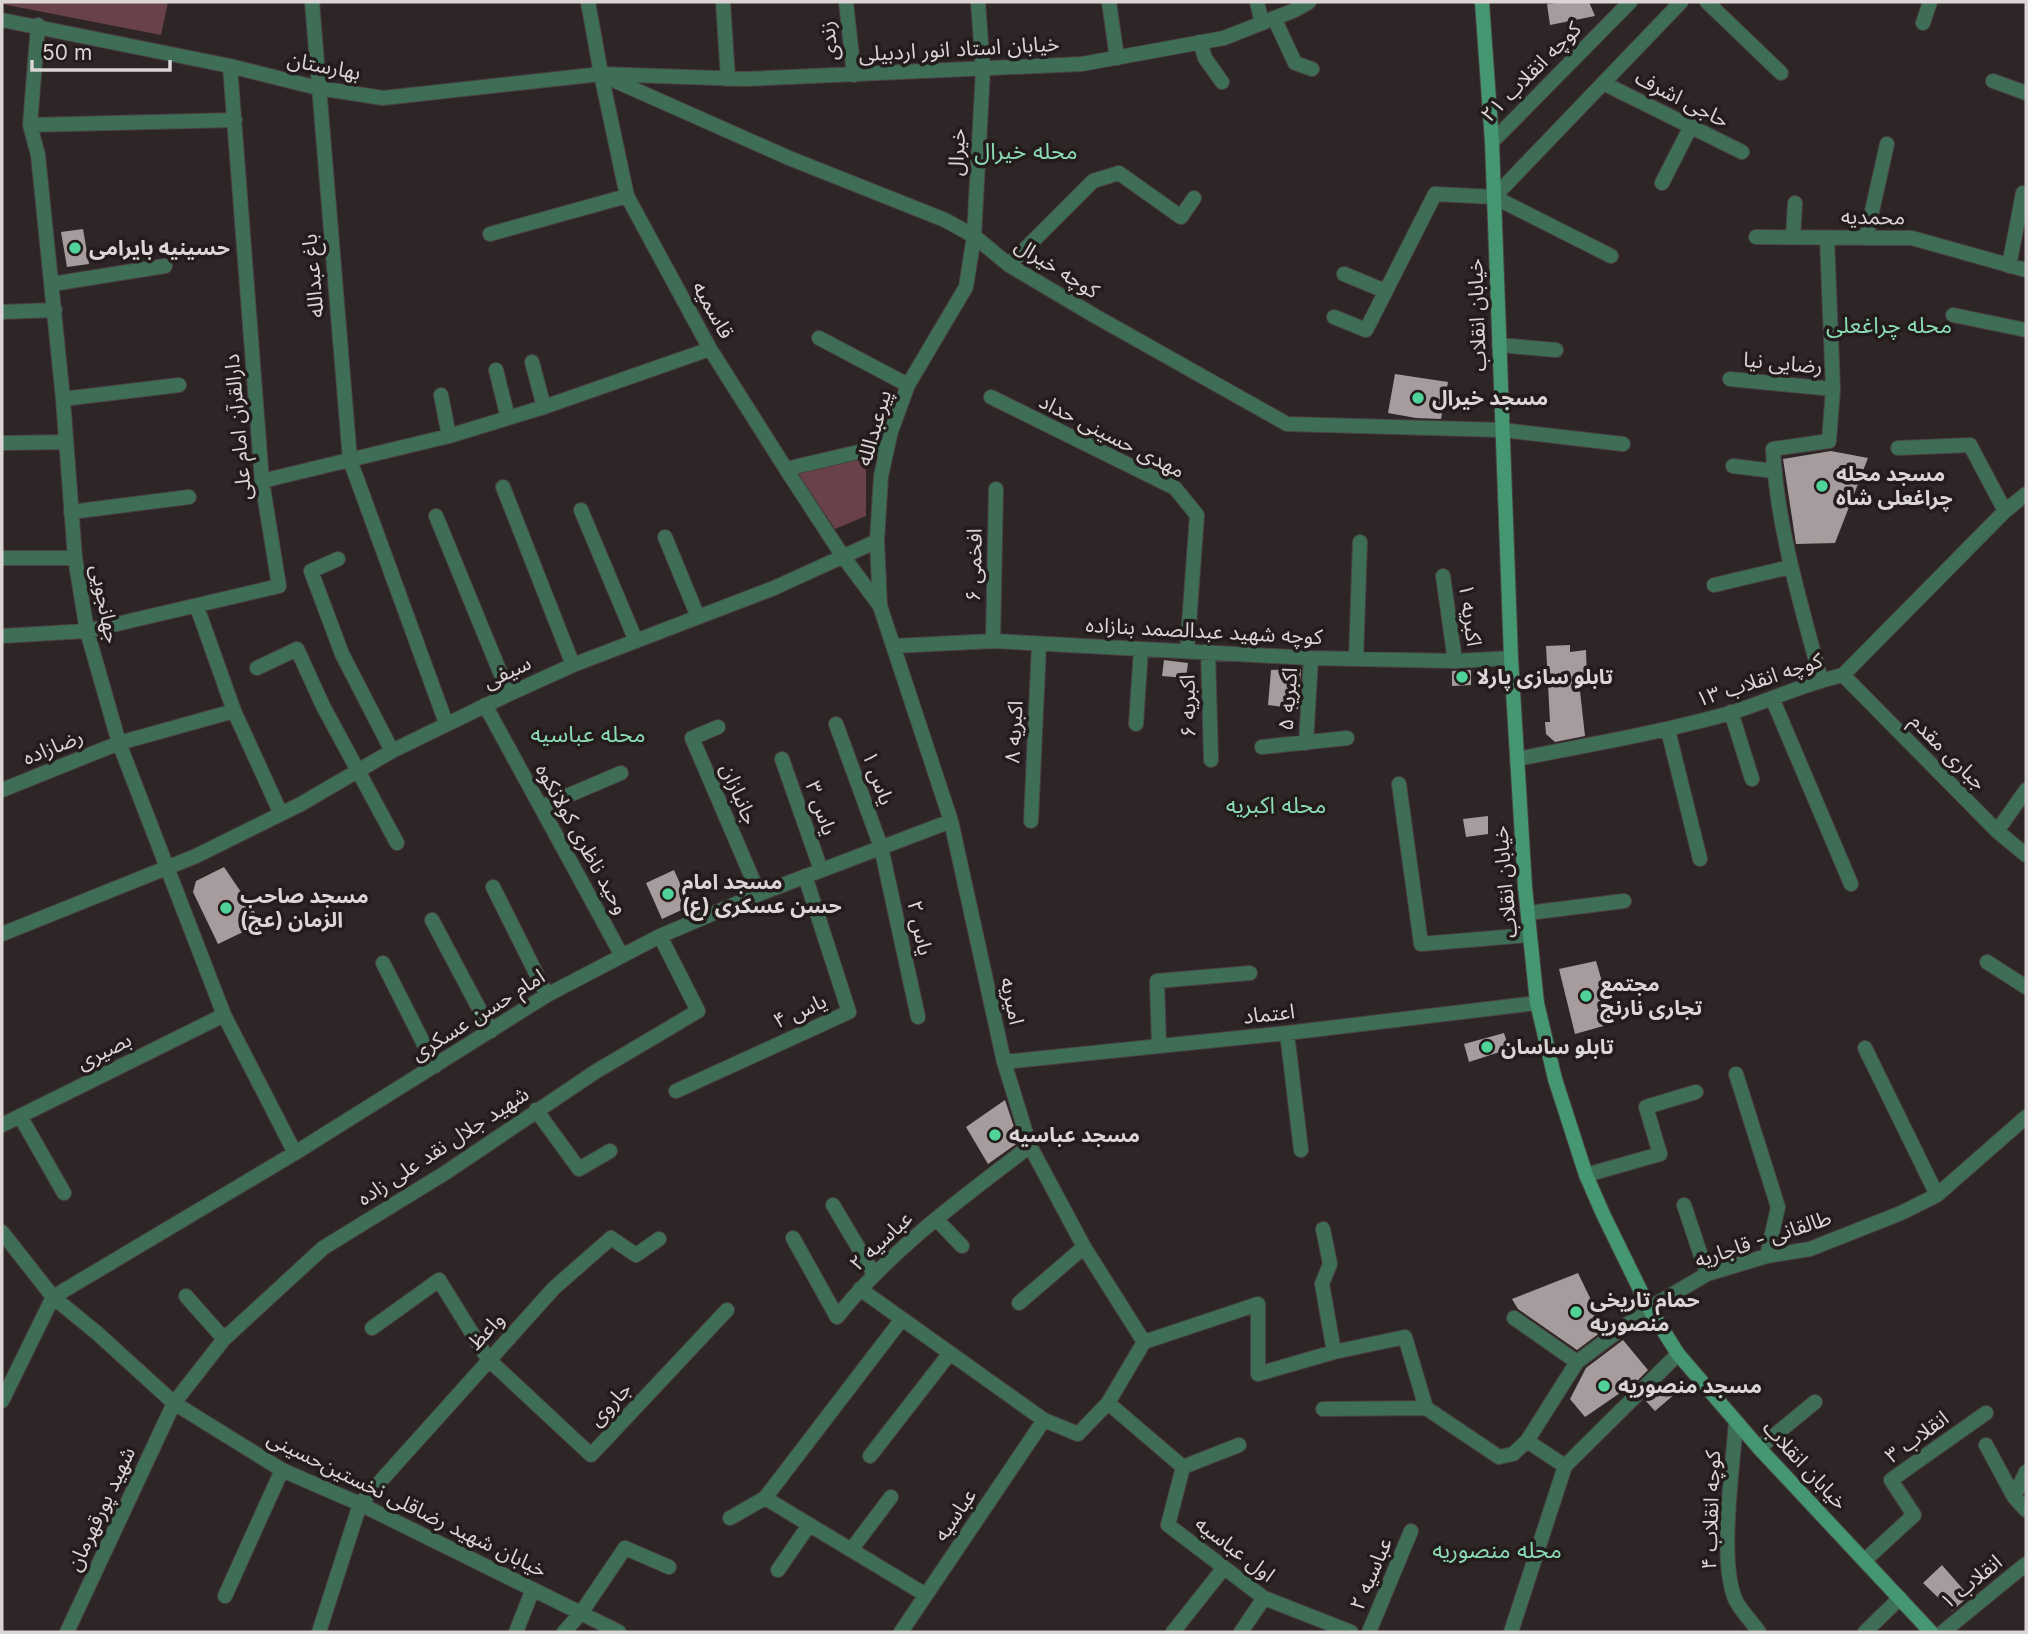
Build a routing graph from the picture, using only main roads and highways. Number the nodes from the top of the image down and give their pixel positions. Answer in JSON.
{"nodes":[{"id":1,"x":1482,"y":2,"type":"edge"},
{"id":2,"x":1931,"y":1632,"type":"edge"}],
"edges":[{"from":1,"to":2,"type":"main road","name":"خیابان انقلاب"}]}
